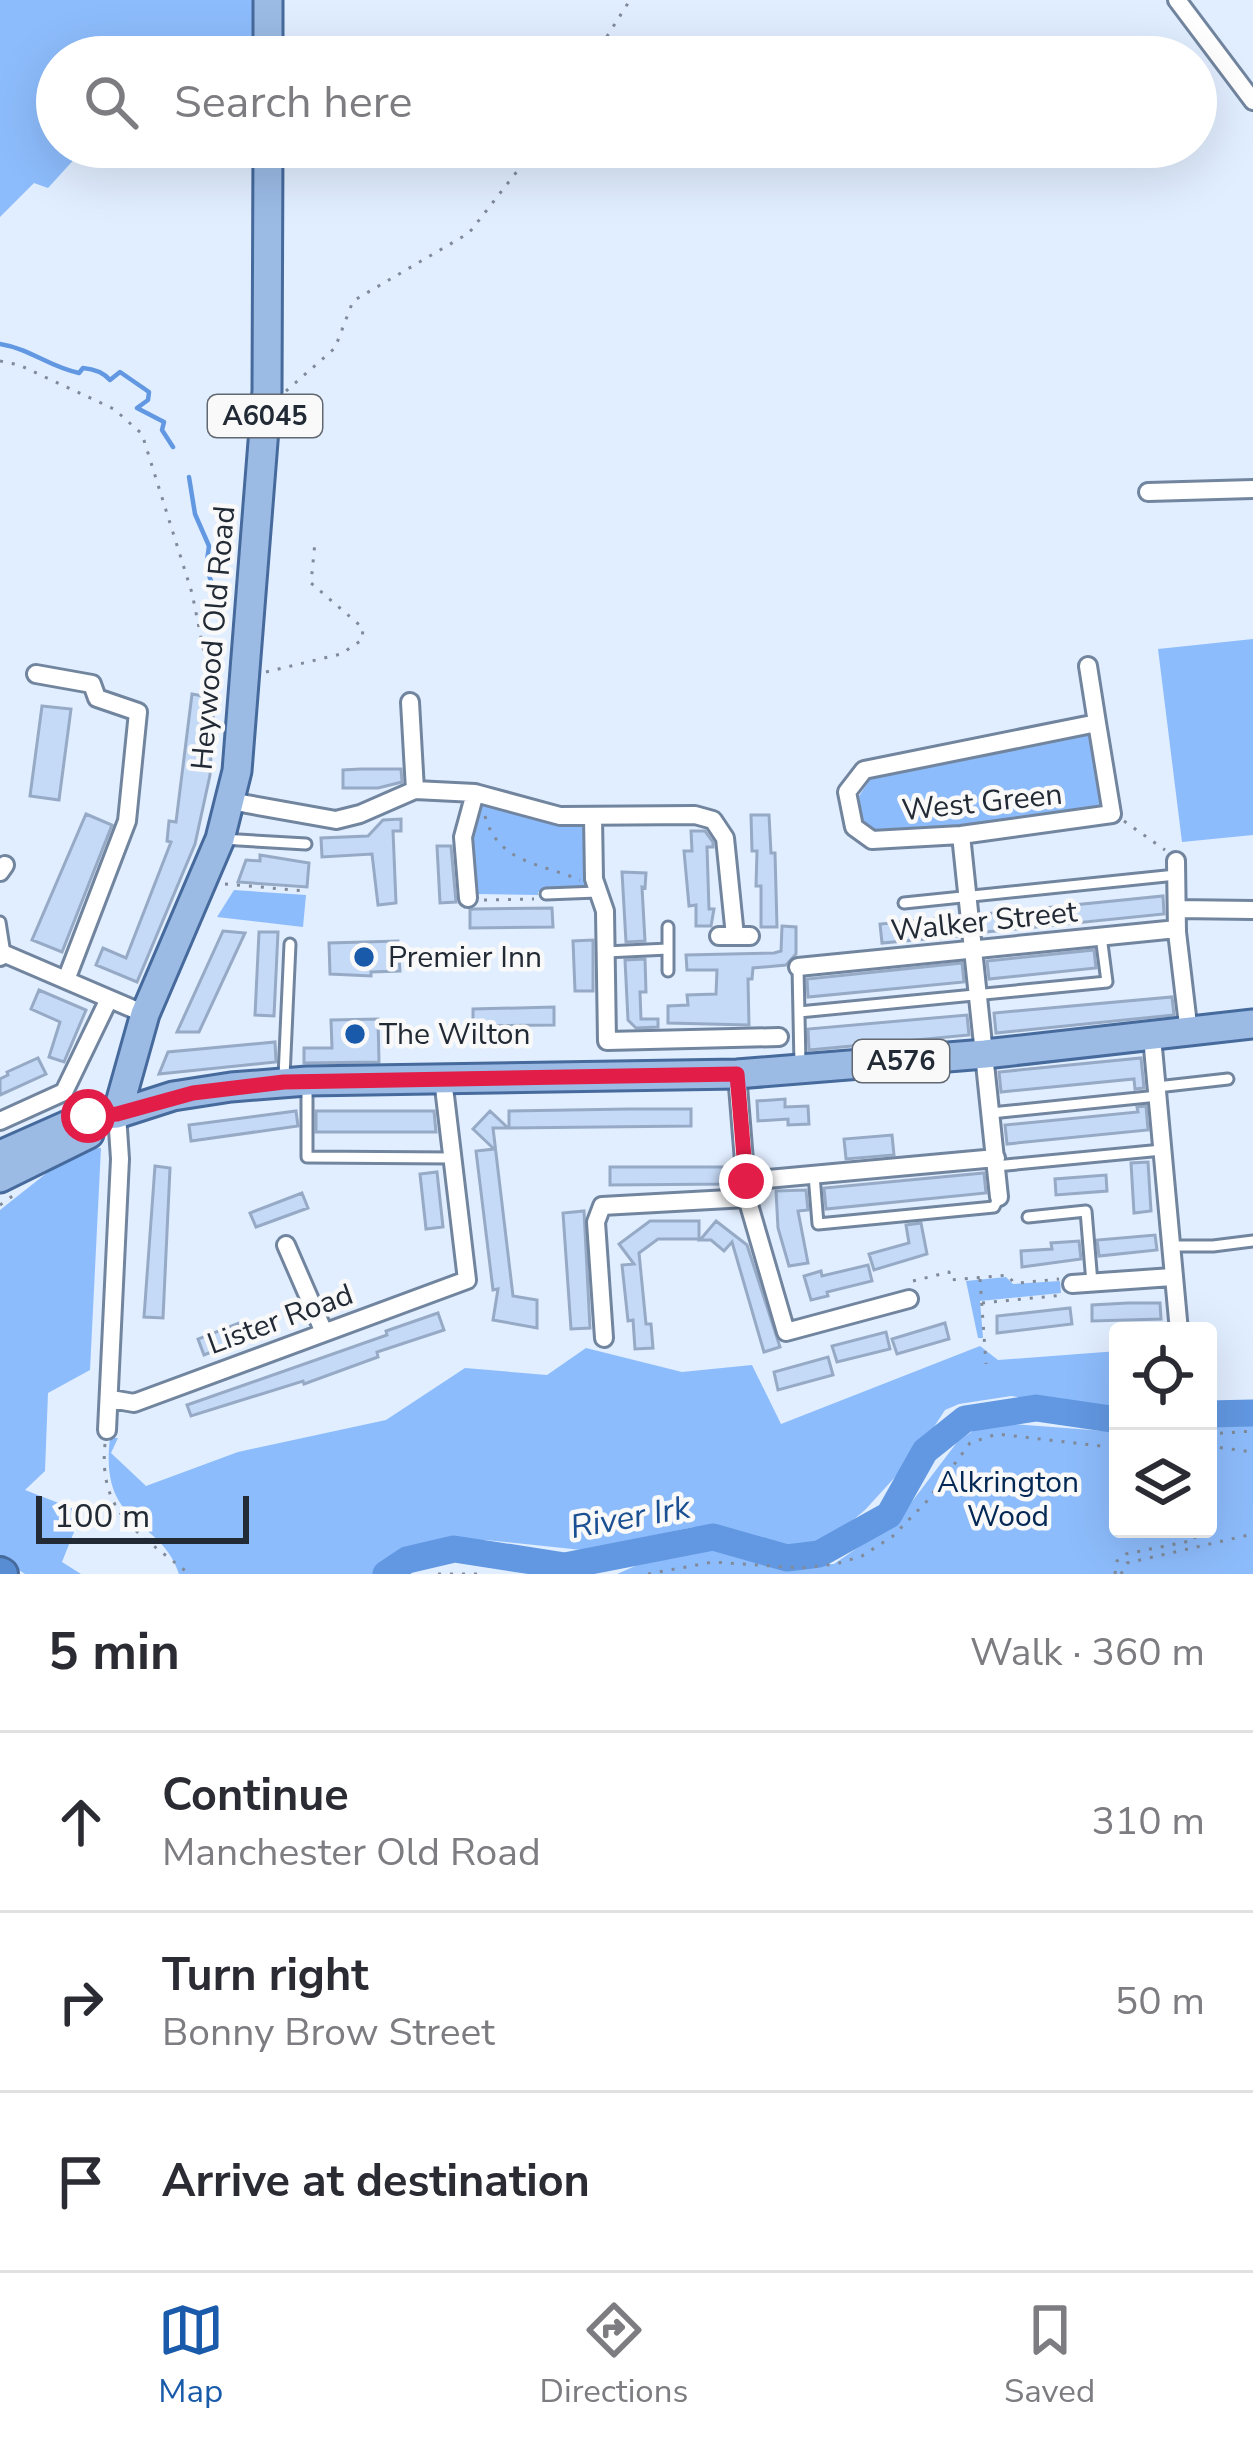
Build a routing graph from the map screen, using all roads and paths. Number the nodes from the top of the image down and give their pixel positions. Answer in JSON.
{"nodes":[{"id":1,"x":268,"y":0,"type":"edge"},
{"id":2,"x":630,"y":0,"type":"edge"},
{"id":3,"x":1177,"y":0,"type":"edge"},
{"id":4,"x":268,"y":36,"type":"edge"},
{"id":5,"x":607,"y":36,"type":"edge"},
{"id":6,"x":1204,"y":36,"type":"edge"},
{"id":7,"x":1217,"y":53,"type":"edge"},
{"id":8,"x":1253,"y":101,"type":"edge"},
{"id":9,"x":268,"y":168,"type":"edge"},
{"id":10,"x":519,"y":168,"type":"edge"},
{"id":11,"x":0,"y":362,"type":"edge"},
{"id":12,"x":267,"y":391,"type":"junction"},
{"id":13,"x":1253,"y":489,"type":"edge"},
{"id":14,"x":1148,"y":492,"type":"dead end"},
{"id":15,"x":315,"y":542,"type":"dead end"},
{"id":16,"x":1088,"y":666,"type":"dead end"},
{"id":17,"x":36,"y":674,"type":"dead end"},
{"id":18,"x":243,"y":678,"type":"junction"},
{"id":19,"x":410,"y":702,"type":"dead end"},
{"id":20,"x":1096,"y":723,"type":"junction"},
{"id":21,"x":415,"y":790,"type":"junction"},
{"id":22,"x":482,"y":795,"type":"junction"},
{"id":23,"x":230,"y":801,"type":"junction"},
{"id":24,"x":1112,"y":814,"type":"junction"},
{"id":25,"x":593,"y":817,"type":"junction"},
{"id":26,"x":961,"y":835,"type":"junction"},
{"id":27,"x":220,"y":839,"type":"junction"},
{"id":28,"x":306,"y":844,"type":"dead end"},
{"id":29,"x":1176,"y":868,"type":"junction"},
{"id":30,"x":202,"y":880,"type":"junction"},
{"id":31,"x":596,"y":885,"type":"junction"},
{"id":32,"x":306,"y":891,"type":"dead end"},
{"id":33,"x":546,"y":894,"type":"joint"},
{"id":34,"x":968,"y":897,"type":"junction"},
{"id":35,"x":468,"y":898,"type":"joint"},
{"id":36,"x":904,"y":903,"type":"dead end"},
{"id":37,"x":1177,"y":909,"type":"junction"},
{"id":38,"x":1253,"y":910,"type":"edge"},
{"id":39,"x":0,"y":922,"type":"edge"},
{"id":40,"x":668,"y":927,"type":"dead end"},
{"id":41,"x":1177,"y":929,"type":"junction"},
{"id":42,"x":735,"y":936,"type":"dead end"},
{"id":43,"x":1101,"y":936,"type":"junction"},
{"id":44,"x":290,"y":944,"type":"dead end"},
{"id":45,"x":973,"y":949,"type":"junction"},
{"id":46,"x":668,"y":950,"type":"junction"},
{"id":47,"x":606,"y":952,"type":"junction"},
{"id":48,"x":3,"y":955,"type":"edge"},
{"id":49,"x":798,"y":967,"type":"joint"},
{"id":50,"x":668,"y":971,"type":"dead end"},
{"id":51,"x":66,"y":980,"type":"junction"},
{"id":52,"x":978,"y":994,"type":"junction"},
{"id":53,"x":109,"y":999,"type":"junction"},
{"id":54,"x":799,"y":1012,"type":"junction"},
{"id":55,"x":145,"y":1014,"type":"junction"},
{"id":56,"x":1253,"y":1024,"type":"edge"},
{"id":57,"x":1189,"y":1033,"type":"junction"},
{"id":58,"x":779,"y":1037,"type":"dead end"},
{"id":59,"x":1152,"y":1037,"type":"junction"},
{"id":60,"x":985,"y":1054,"type":"junction"},
{"id":61,"x":800,"y":1070,"type":"junction"},
{"id":62,"x":737,"y":1074,"type":"junction"},
{"id":63,"x":443,"y":1079,"type":"junction"},
{"id":64,"x":1228,"y":1079,"type":"dead end"},
{"id":65,"x":296,"y":1082,"type":"junction"},
{"id":66,"x":1158,"y":1092,"type":"junction"},
{"id":67,"x":991,"y":1113,"type":"junction"},
{"id":68,"x":117,"y":1114,"type":"junction"},
{"id":69,"x":0,"y":1121,"type":"edge"},
{"id":70,"x":1162,"y":1150,"type":"junction"},
{"id":71,"x":0,"y":1155,"type":"edge"},
{"id":72,"x":452,"y":1158,"type":"junction"},
{"id":73,"x":996,"y":1162,"type":"junction"},
{"id":74,"x":814,"y":1175,"type":"junction"},
{"id":75,"x":0,"y":1178,"type":"edge"},
{"id":76,"x":747,"y":1190,"type":"junction"},
{"id":77,"x":1000,"y":1197,"type":"joint"},
{"id":78,"x":1028,"y":1217,"type":"dead end"},
{"id":79,"x":1253,"y":1241,"type":"edge"},
{"id":80,"x":286,"y":1245,"type":"dead end"},
{"id":81,"x":1169,"y":1246,"type":"junction"},
{"id":82,"x":980,"y":1277,"type":"junction"},
{"id":83,"x":1172,"y":1277,"type":"junction"},
{"id":84,"x":1092,"y":1282,"type":"junction"},
{"id":85,"x":1072,"y":1284,"type":"junction"},
{"id":86,"x":909,"y":1299,"type":"joint"},
{"id":87,"x":982,"y":1303,"type":"junction"},
{"id":88,"x":1177,"y":1322,"type":"edge"},
{"id":89,"x":323,"y":1330,"type":"junction"},
{"id":90,"x":604,"y":1338,"type":"dead end"},
{"id":91,"x":986,"y":1364,"type":"dead end"},
{"id":92,"x":111,"y":1400,"type":"junction"},
{"id":93,"x":107,"y":1430,"type":"joint"},
{"id":94,"x":1253,"y":1431,"type":"edge"},
{"id":95,"x":1217,"y":1433,"type":"edge"},
{"id":96,"x":1109,"y":1447,"type":"edge"},
{"id":97,"x":1217,"y":1447,"type":"edge"},
{"id":98,"x":1253,"y":1452,"type":"edge"},
{"id":99,"x":1253,"y":1534,"type":"edge"},
{"id":100,"x":1195,"y":1538,"type":"edge"},
{"id":101,"x":189,"y":1574,"type":"edge"},
{"id":102,"x":438,"y":1574,"type":"edge"},
{"id":103,"x":485,"y":1574,"type":"edge"},
{"id":104,"x":648,"y":1574,"type":"edge"},
{"id":105,"x":1118,"y":1574,"type":"edge"}],
"edges":[{"from":1,"to":4,"type":"main road"},
{"from":2,"to":5,"type":"path"},
{"from":3,"to":6,"type":"street"},
{"from":7,"to":8,"type":"street"},
{"from":9,"to":12,"type":"main road","name":"Heywood Old Road","number":"A6045"},
{"from":10,"to":12,"type":"path"},
{"from":11,"to":18,"type":"path"},
{"from":12,"to":18,"type":"main road","name":"Heywood Old Road","number":"A6045"},
{"from":13,"to":14,"type":"street"},
{"from":15,"to":18,"type":"path"},
{"from":16,"to":20,"type":"street","name":"West Green"},
{"from":17,"to":51,"type":"street"},
{"from":18,"to":23,"type":"main road","name":"Heywood Old Road","number":"A6045"},
{"from":19,"to":21,"type":"street"},
{"from":20,"to":24,"type":"street","name":"West Green"},
{"from":20,"to":26,"type":"street","name":"West Green"},
{"from":21,"to":22,"type":"street"},
{"from":21,"to":23,"type":"street"},
{"from":22,"to":25,"type":"street"},
{"from":22,"to":31,"type":"path"},
{"from":22,"to":35,"type":"street"},
{"from":23,"to":27,"type":"main road","name":"Heywood Old Road","number":"A6045"},
{"from":24,"to":26,"type":"street","name":"West Green"},
{"from":24,"to":29,"type":"path"},
{"from":25,"to":31,"type":"street"},
{"from":25,"to":42,"type":"street"},
{"from":26,"to":34,"type":"street"},
{"from":27,"to":28,"type":"lane"},
{"from":27,"to":30,"type":"main road","name":"Heywood Old Road","number":"A6045"},
{"from":29,"to":34,"type":"lane"},
{"from":29,"to":37,"type":"street"},
{"from":30,"to":32,"type":"path"},
{"from":30,"to":55,"type":"main road","name":"Heywood Old Road","number":"A6045"},
{"from":31,"to":33,"type":"lane"},
{"from":31,"to":47,"type":"street"},
{"from":33,"to":35,"type":"path"},
{"from":34,"to":36,"type":"lane"},
{"from":34,"to":45,"type":"street"},
{"from":37,"to":38,"type":"street"},
{"from":37,"to":41,"type":"street"},
{"from":39,"to":48,"type":"lane"},
{"from":40,"to":46,"type":"lane"},
{"from":41,"to":43,"type":"street","name":"Walker Street"},
{"from":41,"to":57,"type":"street"},
{"from":43,"to":45,"type":"street","name":"Walker Street"},
{"from":43,"to":52,"type":"lane"},
{"from":44,"to":65,"type":"lane"},
{"from":45,"to":49,"type":"street","name":"Walker Street"},
{"from":45,"to":52,"type":"street"},
{"from":46,"to":47,"type":"lane"},
{"from":46,"to":50,"type":"lane"},
{"from":47,"to":58,"type":"street"},
{"from":48,"to":51,"type":"street"},
{"from":49,"to":54,"type":"lane"},
{"from":51,"to":53,"type":"street"},
{"from":52,"to":54,"type":"lane"},
{"from":52,"to":60,"type":"street"},
{"from":53,"to":55,"type":"street"},
{"from":53,"to":69,"type":"street"},
{"from":54,"to":61,"type":"lane"},
{"from":55,"to":68,"type":"main road","name":"Heywood Old Road","number":"A6045"},
{"from":56,"to":57,"type":"main road","number":"A576"},
{"from":57,"to":59,"type":"main road","number":"A576"},
{"from":59,"to":60,"type":"main road","number":"A576"},
{"from":59,"to":66,"type":"street"},
{"from":60,"to":61,"type":"main road","number":"A576"},
{"from":60,"to":67,"type":"street"},
{"from":61,"to":62,"type":"main road","number":"A576"},
{"from":62,"to":63,"type":"main road","number":"A576"},
{"from":62,"to":76,"type":"street"},
{"from":63,"to":65,"type":"main road","number":"A576"},
{"from":63,"to":72,"type":"street"},
{"from":64,"to":66,"type":"lane"},
{"from":65,"to":68,"type":"main road","number":"A576"},
{"from":65,"to":72,"type":"lane"},
{"from":66,"to":67,"type":"lane"},
{"from":66,"to":70,"type":"street"},
{"from":67,"to":73,"type":"street"},
{"from":68,"to":71,"type":"main road","number":"A576"},
{"from":68,"to":75,"type":"main road","number":"A576"},
{"from":68,"to":92,"type":"street"},
{"from":70,"to":73,"type":"lane"},
{"from":70,"to":81,"type":"street"},
{"from":72,"to":89,"type":"street","name":"Lister Road"},
{"from":73,"to":74,"type":"street"},
{"from":73,"to":77,"type":"street"},
{"from":74,"to":76,"type":"street"},
{"from":74,"to":77,"type":"lane"},
{"from":76,"to":86,"type":"street"},
{"from":76,"to":90,"type":"street"},
{"from":78,"to":84,"type":"lane"},
{"from":79,"to":81,"type":"lane"},
{"from":80,"to":89,"type":"street"},
{"from":81,"to":83,"type":"street"},
{"from":82,"to":85,"type":"path"},
{"from":82,"to":86,"type":"path"},
{"from":82,"to":87,"type":"path"},
{"from":83,"to":84,"type":"street"},
{"from":83,"to":88,"type":"street"},
{"from":84,"to":85,"type":"street"},
{"from":85,"to":87,"type":"path"},
{"from":87,"to":91,"type":"path"},
{"from":89,"to":92,"type":"street","name":"Lister Road"},
{"from":92,"to":93,"type":"street"},
{"from":93,"to":101,"type":"path"},
{"from":94,"to":95,"type":"path"},
{"from":96,"to":104,"type":"path"},
{"from":97,"to":98,"type":"path"},
{"from":99,"to":105,"type":"path"},
{"from":100,"to":105,"type":"path"},
{"from":102,"to":103,"type":"path"}]}
